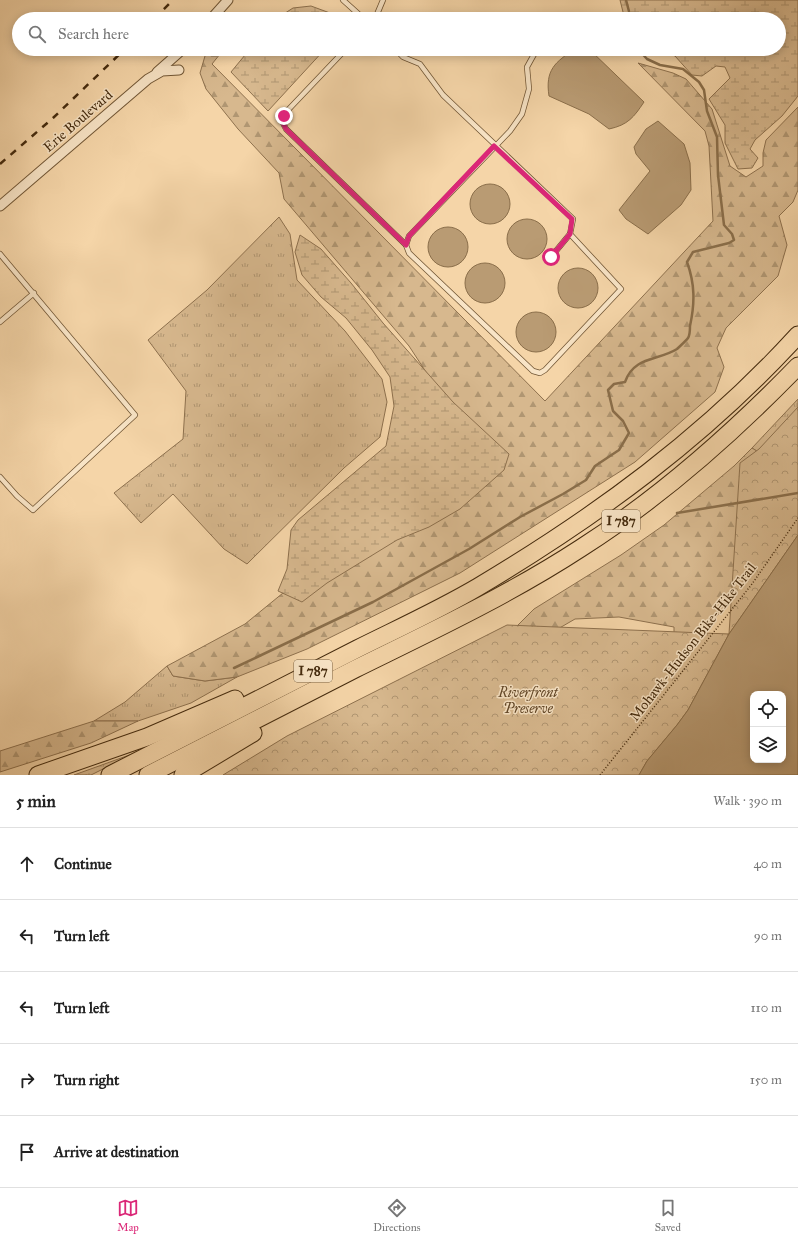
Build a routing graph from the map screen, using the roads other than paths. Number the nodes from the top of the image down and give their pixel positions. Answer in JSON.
{"nodes":[{"id":1,"x":228,"y":0,"type":"edge"},
{"id":2,"x":343,"y":0,"type":"edge"},
{"id":3,"x":383,"y":0,"type":"edge"},
{"id":4,"x":217,"y":12,"type":"edge"},
{"id":5,"x":356,"y":12,"type":"edge"},
{"id":6,"x":378,"y":12,"type":"edge"},
{"id":7,"x":175,"y":56,"type":"edge"},
{"id":8,"x":339,"y":56,"type":"edge"},
{"id":9,"x":402,"y":56,"type":"edge"},
{"id":10,"x":533,"y":56,"type":"edge"},
{"id":11,"x":180,"y":70,"type":"dead end"},
{"id":12,"x":148,"y":79,"type":"junction"},
{"id":13,"x":494,"y":146,"type":"junction"},
{"id":14,"x":0,"y":206,"type":"edge"},
{"id":15,"x":570,"y":234,"type":"junction"},
{"id":16,"x":406,"y":245,"type":"junction"},
{"id":17,"x":0,"y":254,"type":"edge"},
{"id":18,"x":551,"y":257,"type":"dead end"},
{"id":19,"x":34,"y":293,"type":"junction"},
{"id":20,"x":0,"y":322,"type":"edge"},
{"id":21,"x":798,"y":335,"type":"edge"},
{"id":22,"x":798,"y":366,"type":"edge"},
{"id":23,"x":0,"y":477,"type":"edge"},
{"id":24,"x":514,"y":564,"type":"junction"},
{"id":25,"x":418,"y":639,"type":"junction"},
{"id":26,"x":38,"y":775,"type":"edge"},
{"id":27,"x":110,"y":775,"type":"edge"},
{"id":28,"x":148,"y":775,"type":"edge"},
{"id":29,"x":183,"y":775,"type":"edge"}],
"edges":[{"from":1,"to":4,"type":"street"},
{"from":2,"to":5,"type":"lane"},
{"from":3,"to":6,"type":"lane"},
{"from":7,"to":12,"type":"street"},
{"from":8,"to":16,"type":"lane"},
{"from":9,"to":13,"type":"lane"},
{"from":10,"to":13,"type":"lane"},
{"from":11,"to":12,"type":"street","name":"Erie Boulevard"},
{"from":12,"to":14,"type":"street","name":"Erie Boulevard"},
{"from":13,"to":15,"type":"lane"},
{"from":13,"to":16,"type":"lane"},
{"from":15,"to":16,"type":"lane"},
{"from":15,"to":18,"type":"lane"},
{"from":17,"to":19,"type":"lane"},
{"from":19,"to":20,"type":"lane"},
{"from":19,"to":23,"type":"lane"},
{"from":21,"to":24,"type":"highway","number":"I 787"},
{"from":22,"to":25,"type":"highway","number":"I 787"},
{"from":24,"to":26,"type":"highway"},
{"from":24,"to":27,"type":"highway","number":"I 787"},
{"from":25,"to":28,"type":"highway","number":"I 787"},
{"from":25,"to":29,"type":"highway"}]}
